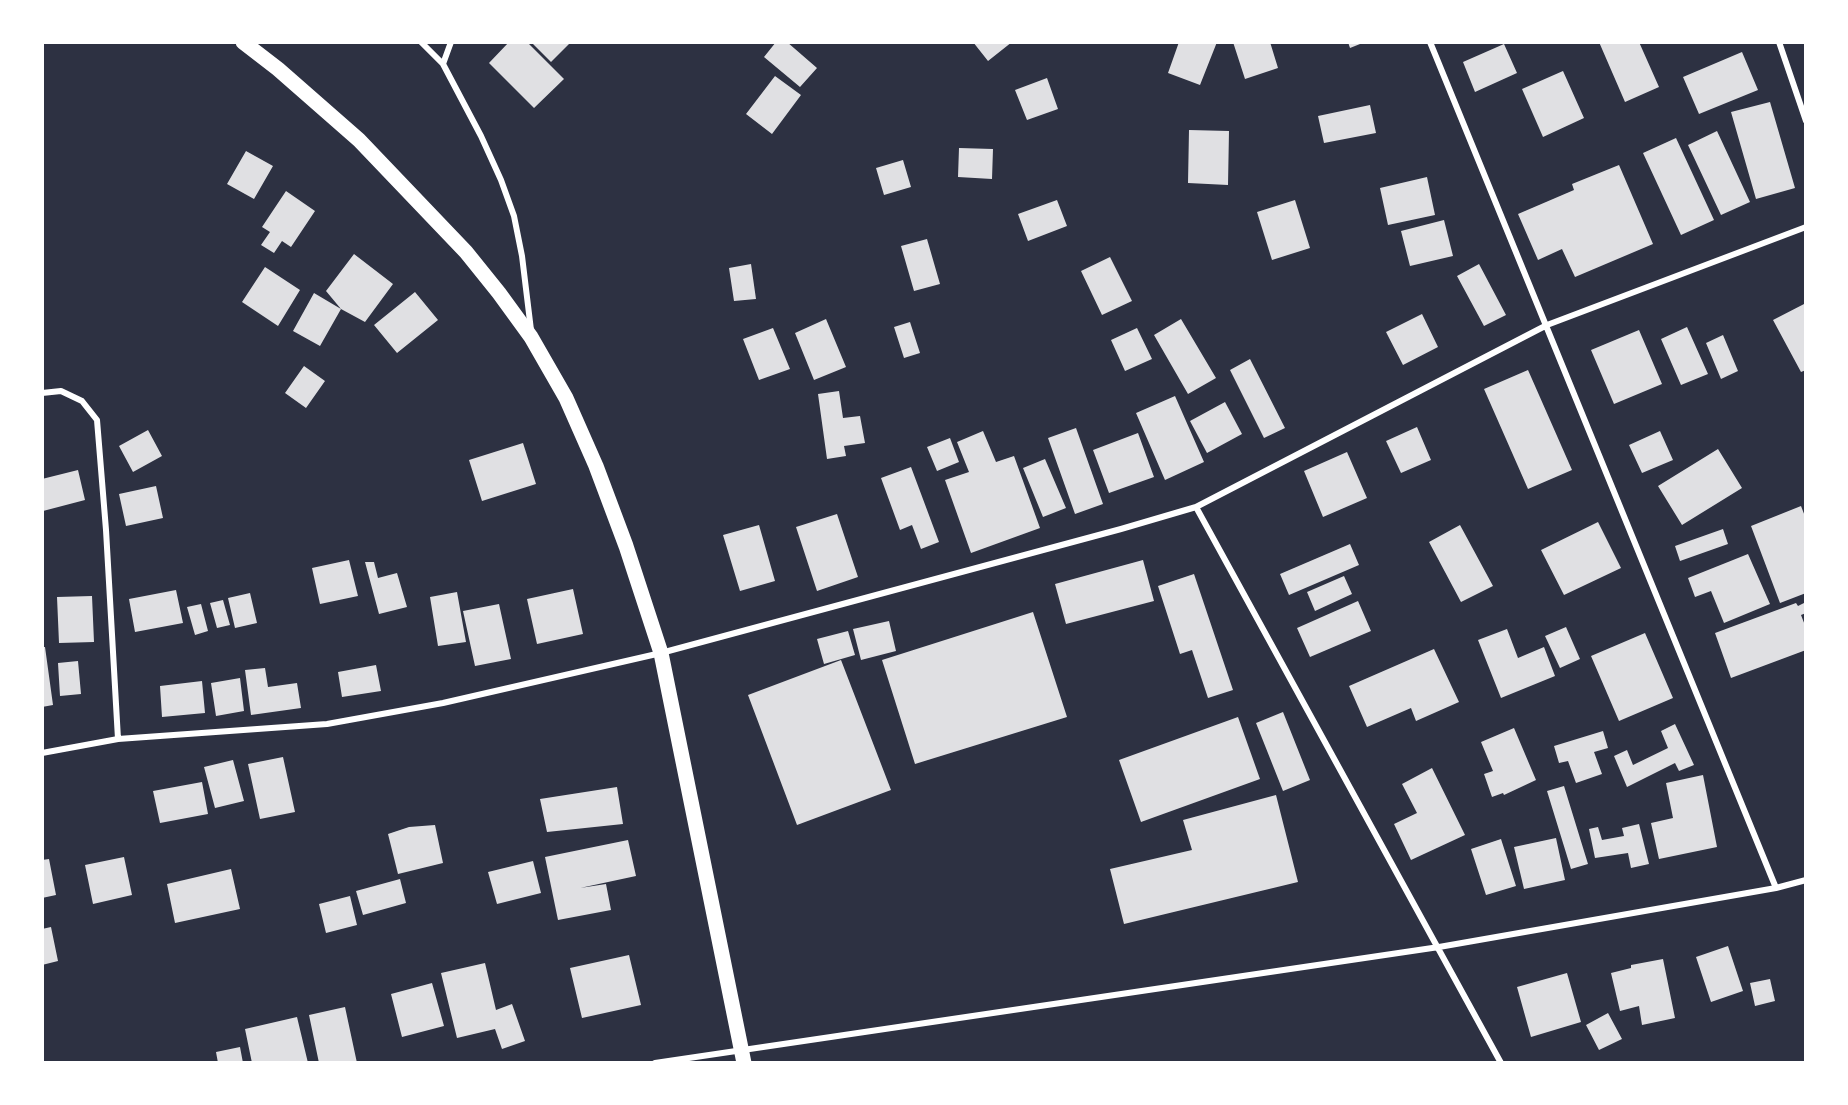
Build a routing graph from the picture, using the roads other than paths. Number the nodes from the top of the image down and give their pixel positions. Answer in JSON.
{"nodes":[{"id":1,"x":243,"y":42,"type":"edge"},
{"id":2,"x":421,"y":42,"type":"edge"},
{"id":3,"x":451,"y":42,"type":"edge"},
{"id":4,"x":1430,"y":42,"type":"edge"},
{"id":5,"x":1779,"y":42,"type":"edge"},
{"id":6,"x":442,"y":63,"type":"junction"},
{"id":7,"x":1806,"y":121,"type":"edge"},
{"id":8,"x":1806,"y":227,"type":"edge"},
{"id":9,"x":1547,"y":325,"type":"junction"},
{"id":10,"x":531,"y":337,"type":"junction"},
{"id":11,"x":42,"y":393,"type":"edge"},
{"id":12,"x":1197,"y":507,"type":"junction"},
{"id":13,"x":661,"y":653,"type":"junction"},
{"id":14,"x":118,"y":739,"type":"junction"},
{"id":15,"x":42,"y":753,"type":"edge"},
{"id":16,"x":1806,"y":880,"type":"edge"},
{"id":17,"x":1776,"y":888,"type":"junction"},
{"id":18,"x":1439,"y":947,"type":"junction"},
{"id":19,"x":744,"y":1057,"type":"edge"},
{"id":20,"x":656,"y":1063,"type":"edge"},
{"id":21,"x":1501,"y":1063,"type":"edge"}],
"edges":[{"from":1,"to":10,"type":"main road"},
{"from":2,"to":6,"type":"street"},
{"from":3,"to":6,"type":"street"},
{"from":4,"to":9,"type":"street"},
{"from":5,"to":7,"type":"street"},
{"from":6,"to":10,"type":"street"},
{"from":8,"to":9,"type":"street"},
{"from":9,"to":12,"type":"street"},
{"from":9,"to":17,"type":"street"},
{"from":10,"to":13,"type":"main road"},
{"from":11,"to":14,"type":"street"},
{"from":12,"to":13,"type":"street"},
{"from":12,"to":18,"type":"street"},
{"from":13,"to":14,"type":"street"},
{"from":13,"to":19,"type":"main road"},
{"from":14,"to":15,"type":"street"},
{"from":16,"to":17,"type":"street"},
{"from":17,"to":18,"type":"street"},
{"from":18,"to":19,"type":"street"},
{"from":18,"to":21,"type":"street"},
{"from":19,"to":20,"type":"street"}]}
